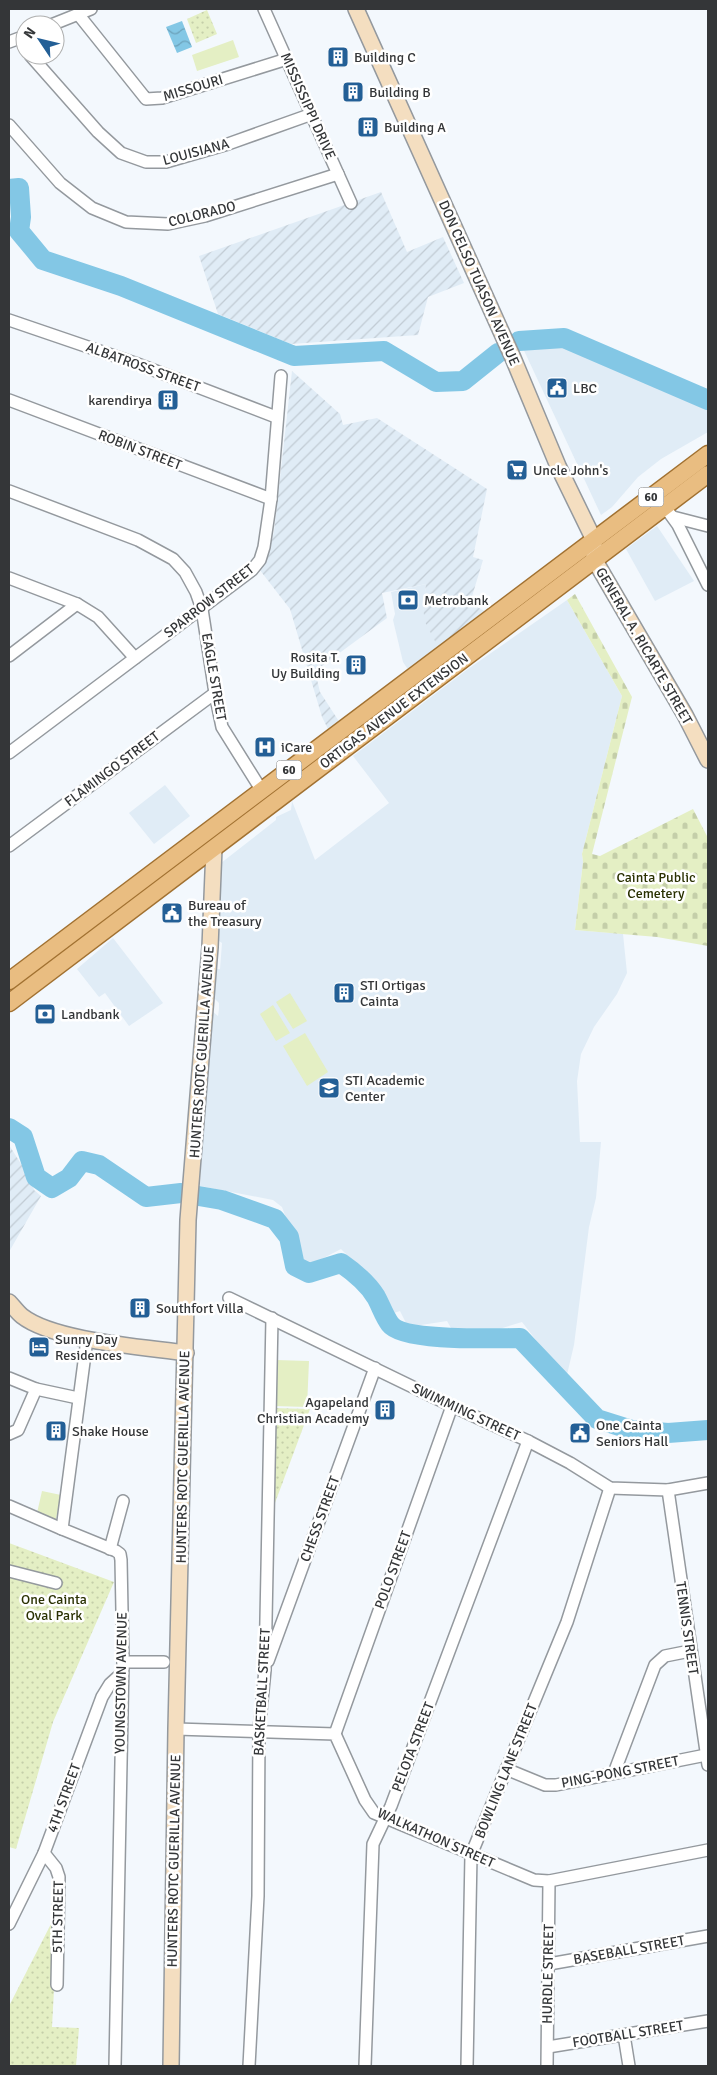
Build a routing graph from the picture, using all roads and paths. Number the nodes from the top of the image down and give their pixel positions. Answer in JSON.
{"nodes":[{"id":1,"x":91,"y":9,"type":"edge"},
{"id":2,"x":264,"y":9,"type":"edge"},
{"id":3,"x":356,"y":9,"type":"edge"},
{"id":4,"x":78,"y":14,"type":"junction"},
{"id":5,"x":65,"y":20,"type":"edge"},
{"id":6,"x":287,"y":59,"type":"junction"},
{"id":7,"x":39,"y":65,"type":"edge"},
{"id":8,"x":312,"y":114,"type":"junction"},
{"id":9,"x":9,"y":126,"type":"edge"},
{"id":10,"x":338,"y":174,"type":"junction"},
{"id":11,"x":351,"y":203,"type":"dead end"},
{"id":12,"x":9,"y":320,"type":"edge"},
{"id":13,"x":281,"y":376,"type":"dead end"},
{"id":14,"x":9,"y":400,"type":"edge"},
{"id":15,"x":276,"y":417,"type":"junction"},
{"id":16,"x":708,"y":454,"type":"edge"},
{"id":17,"x":708,"y":474,"type":"edge"},
{"id":18,"x":9,"y":491,"type":"edge"},
{"id":19,"x":271,"y":499,"type":"junction"},
{"id":20,"x":669,"y":512,"type":"junction"},
{"id":21,"x":708,"y":526,"type":"edge"},
{"id":22,"x":594,"y":540,"type":"junction"},
{"id":23,"x":594,"y":559,"type":"junction"},
{"id":24,"x":9,"y":578,"type":"edge"},
{"id":25,"x":708,"y":585,"type":"edge"},
{"id":26,"x":77,"y":604,"type":"junction"},
{"id":27,"x":202,"y":609,"type":"junction"},
{"id":28,"x":9,"y":656,"type":"edge"},
{"id":29,"x":135,"y":658,"type":"junction"},
{"id":30,"x":215,"y":693,"type":"junction"},
{"id":31,"x":9,"y":753,"type":"edge"},
{"id":32,"x":708,"y":760,"type":"edge"},
{"id":33,"x":262,"y":791,"type":"junction"},
{"id":34,"x":9,"y":846,"type":"edge"},
{"id":35,"x":214,"y":848,"type":"junction"},
{"id":36,"x":9,"y":981,"type":"edge"},
{"id":37,"x":9,"y":1003,"type":"edge"},
{"id":38,"x":229,"y":1298,"type":"dead end"},
{"id":39,"x":9,"y":1302,"type":"edge"},
{"id":40,"x":272,"y":1318,"type":"junction"},
{"id":41,"x":87,"y":1339,"type":"junction"},
{"id":42,"x":186,"y":1353,"type":"junction"},
{"id":43,"x":375,"y":1368,"type":"junction"},
{"id":44,"x":9,"y":1378,"type":"edge"},
{"id":45,"x":36,"y":1389,"type":"junction"},
{"id":46,"x":78,"y":1398,"type":"junction"},
{"id":47,"x":452,"y":1406,"type":"junction"},
{"id":48,"x":9,"y":1434,"type":"edge"},
{"id":49,"x":528,"y":1441,"type":"junction"},
{"id":50,"x":708,"y":1483,"type":"edge"},
{"id":51,"x":610,"y":1488,"type":"junction"},
{"id":52,"x":668,"y":1490,"type":"junction"},
{"id":53,"x":124,"y":1501,"type":"dead end"},
{"id":54,"x":9,"y":1506,"type":"edge"},
{"id":55,"x":62,"y":1529,"type":"junction"},
{"id":56,"x":110,"y":1549,"type":"junction"},
{"id":57,"x":9,"y":1571,"type":"edge"},
{"id":58,"x":56,"y":1584,"type":"dead end"},
{"id":59,"x":690,"y":1651,"type":"junction"},
{"id":60,"x":123,"y":1662,"type":"junction"},
{"id":61,"x":164,"y":1662,"type":"dead end"},
{"id":62,"x":265,"y":1670,"type":"junction"},
{"id":63,"x":122,"y":1674,"type":"junction"},
{"id":64,"x":102,"y":1697,"type":"junction"},
{"id":65,"x":122,"y":1699,"type":"junction"},
{"id":66,"x":176,"y":1729,"type":"junction"},
{"id":67,"x":259,"y":1731,"type":"junction"},
{"id":68,"x":335,"y":1734,"type":"junction"},
{"id":69,"x":707,"y":1760,"type":"edge"},
{"id":70,"x":506,"y":1770,"type":"junction"},
{"id":71,"x":614,"y":1773,"type":"junction"},
{"id":72,"x":385,"y":1818,"type":"junction"},
{"id":73,"x":708,"y":1850,"type":"edge"},
{"id":74,"x":44,"y":1853,"type":"junction"},
{"id":75,"x":471,"y":1855,"type":"junction"},
{"id":76,"x":38,"y":1866,"type":"junction"},
{"id":77,"x":56,"y":1868,"type":"junction"},
{"id":78,"x":549,"y":1881,"type":"junction"},
{"id":79,"x":9,"y":1924,"type":"edge"},
{"id":80,"x":708,"y":1936,"type":"edge"},
{"id":81,"x":549,"y":1964,"type":"junction"},
{"id":82,"x":57,"y":1985,"type":"dead end"},
{"id":83,"x":707,"y":2025,"type":"edge"},
{"id":84,"x":624,"y":2035,"type":"junction"},
{"id":85,"x":548,"y":2047,"type":"junction"},
{"id":86,"x":115,"y":2066,"type":"edge"},
{"id":87,"x":171,"y":2066,"type":"edge"},
{"id":88,"x":249,"y":2066,"type":"edge"},
{"id":89,"x":365,"y":2066,"type":"edge"},
{"id":90,"x":466,"y":2066,"type":"edge"},
{"id":91,"x":547,"y":2066,"type":"edge"},
{"id":92,"x":629,"y":2066,"type":"edge"}],
"edges":[{"from":1,"to":4,"type":"street"},
{"from":2,"to":6,"type":"street","name":"MISSISSIPPI DRIVE"},
{"from":3,"to":22,"type":"street","name":"DON CELSO TUASON AVENUE"},
{"from":4,"to":5,"type":"street"},
{"from":4,"to":6,"type":"street","name":"MISSOURI"},
{"from":6,"to":8,"type":"street","name":"MISSISSIPPI DRIVE"},
{"from":7,"to":8,"type":"street","name":"LOUISIANA"},
{"from":8,"to":10,"type":"street","name":"MISSISSIPPI DRIVE"},
{"from":9,"to":10,"type":"street","name":"COLORADO"},
{"from":10,"to":11,"type":"street","name":"MISSISSIPPI DRIVE"},
{"from":12,"to":15,"type":"street","name":"ALBATROSS STREET"},
{"from":13,"to":15,"type":"street","name":"SPARROW STREET"},
{"from":14,"to":19,"type":"street","name":"ROBIN STREET"},
{"from":15,"to":19,"type":"street","name":"SPARROW STREET"},
{"from":16,"to":22,"type":"main road","name":"ORTIGAS AVENUE EXTENSION","number":"60"},
{"from":17,"to":20,"type":"main road","name":"ORTIGAS AVENUE EXTENSION","number":"60"},
{"from":18,"to":27,"type":"street","name":"EAGLE STREET"},
{"from":19,"to":27,"type":"street","name":"SPARROW STREET"},
{"from":20,"to":21,"type":"street"},
{"from":20,"to":23,"type":"main road","name":"ORTIGAS AVENUE EXTENSION","number":"60"},
{"from":20,"to":25,"type":"street"},
{"from":22,"to":23,"type":"street","name":"DON CELSO TUASON AVENUE"},
{"from":22,"to":33,"type":"main road","name":"ORTIGAS AVENUE EXTENSION","number":"60"},
{"from":23,"to":32,"type":"street","name":"GENERAL A. RICARTE STREET"},
{"from":23,"to":35,"type":"main road","name":"ORTIGAS AVENUE EXTENSION","number":"60"},
{"from":24,"to":26,"type":"street"},
{"from":26,"to":28,"type":"street"},
{"from":26,"to":29,"type":"street"},
{"from":27,"to":29,"type":"street","name":"SPARROW STREET"},
{"from":27,"to":30,"type":"street","name":"EAGLE STREET"},
{"from":29,"to":31,"type":"street","name":"SPARROW STREET"},
{"from":30,"to":33,"type":"street","name":"EAGLE STREET"},
{"from":30,"to":34,"type":"street","name":"FLAMINGO STREET"},
{"from":33,"to":36,"type":"main road","name":"ORTIGAS AVENUE EXTENSION","number":"60"},
{"from":35,"to":37,"type":"main road","name":"ORTIGAS AVENUE EXTENSION","number":"60"},
{"from":35,"to":42,"type":"street","name":"HUNTERS ROTC GUERILLA AVENUE"},
{"from":38,"to":40,"type":"street","name":"SWIMMING STREET"},
{"from":39,"to":41,"type":"street"},
{"from":40,"to":43,"type":"street","name":"SWIMMING STREET"},
{"from":40,"to":62,"type":"street","name":"BASKETBALL STREET"},
{"from":41,"to":42,"type":"street"},
{"from":41,"to":46,"type":"street"},
{"from":42,"to":66,"type":"street","name":"HUNTERS ROTC GUERILLA AVENUE"},
{"from":43,"to":47,"type":"street","name":"SWIMMING STREET"},
{"from":43,"to":62,"type":"street","name":"CHESS STREET"},
{"from":44,"to":45,"type":"street"},
{"from":45,"to":46,"type":"street"},
{"from":45,"to":48,"type":"street"},
{"from":46,"to":55,"type":"street"},
{"from":47,"to":49,"type":"street","name":"SWIMMING STREET"},
{"from":47,"to":68,"type":"street","name":"POLO STREET"},
{"from":49,"to":51,"type":"street","name":"SWIMMING STREET"},
{"from":49,"to":72,"type":"street","name":"PELOTA STREET"},
{"from":50,"to":52,"type":"street"},
{"from":51,"to":52,"type":"street"},
{"from":51,"to":70,"type":"street","name":"BOWLING LANE STREET"},
{"from":52,"to":59,"type":"street","name":"TENNIS STREET"},
{"from":53,"to":56,"type":"street"},
{"from":54,"to":55,"type":"street"},
{"from":55,"to":56,"type":"street"},
{"from":56,"to":60,"type":"street","name":"YOUNGSTOWN AVENUE"},
{"from":57,"to":58,"type":"street"},
{"from":59,"to":69,"type":"street","name":"TENNIS STREET"},
{"from":59,"to":71,"type":"street"},
{"from":60,"to":61,"type":"street"},
{"from":60,"to":63,"type":"street","name":"YOUNGSTOWN AVENUE"},
{"from":62,"to":67,"type":"street","name":"BASKETBALL STREET"},
{"from":63,"to":64,"type":"street","name":"4TH STREET"},
{"from":63,"to":65,"type":"street","name":"YOUNGSTOWN AVENUE"},
{"from":64,"to":65,"type":"street"},
{"from":64,"to":74,"type":"street","name":"4TH STREET"},
{"from":65,"to":86,"type":"street","name":"YOUNGSTOWN AVENUE"},
{"from":66,"to":67,"type":"street"},
{"from":66,"to":87,"type":"street","name":"HUNTERS ROTC GUERILLA AVENUE"},
{"from":67,"to":68,"type":"street"},
{"from":67,"to":88,"type":"street","name":"BASKETBALL STREET"},
{"from":68,"to":72,"type":"street","name":"WALKATHON STREET"},
{"from":69,"to":71,"type":"street","name":"PING-PONG STREET"},
{"from":70,"to":71,"type":"street","name":"PING-PONG STREET"},
{"from":70,"to":75,"type":"street","name":"BOWLING LANE STREET"},
{"from":72,"to":75,"type":"street","name":"WALKATHON STREET"},
{"from":72,"to":89,"type":"street","name":"PELOTA STREET"},
{"from":73,"to":78,"type":"street","name":"WALKATHON STREET"},
{"from":74,"to":76,"type":"street","name":"4TH STREET"},
{"from":74,"to":77,"type":"street","name":"5TH STREET"},
{"from":75,"to":78,"type":"street","name":"WALKATHON STREET"},
{"from":75,"to":90,"type":"street","name":"BOWLING LANE STREET"},
{"from":76,"to":77,"type":"street"},
{"from":76,"to":79,"type":"street","name":"4TH STREET"},
{"from":77,"to":82,"type":"street","name":"5TH STREET"},
{"from":78,"to":81,"type":"street","name":"HURDLE STREET"},
{"from":80,"to":81,"type":"street","name":"BASEBALL STREET"},
{"from":81,"to":85,"type":"street","name":"HURDLE STREET"},
{"from":83,"to":84,"type":"street","name":"FOOTBALL STREET"},
{"from":84,"to":85,"type":"street","name":"FOOTBALL STREET"},
{"from":84,"to":92,"type":"street"},
{"from":85,"to":91,"type":"street","name":"HURDLE STREET"}]}
